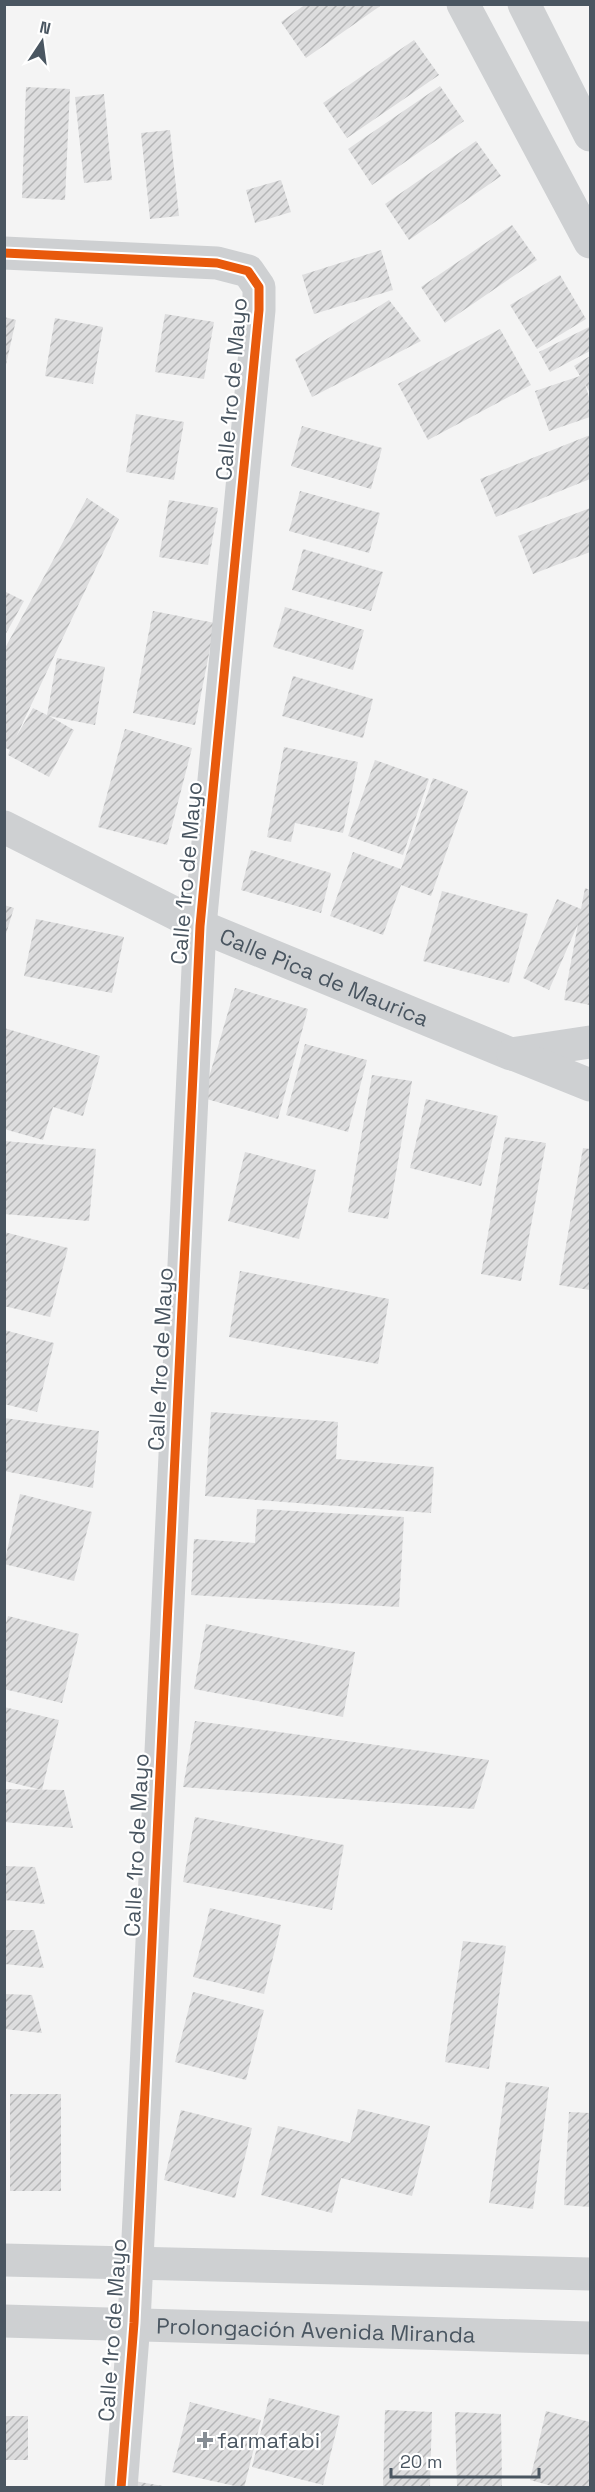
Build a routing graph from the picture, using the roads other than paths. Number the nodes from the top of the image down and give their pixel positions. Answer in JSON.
{"nodes":[{"id":1,"x":463,"y":4,"type":"edge"},
{"id":2,"x":524,"y":4,"type":"edge"},
{"id":3,"x":591,"y":135,"type":"edge"},
{"id":4,"x":591,"y":242,"type":"edge"},
{"id":5,"x":4,"y":253,"type":"edge"},
{"id":6,"x":4,"y":827,"type":"edge"},
{"id":7,"x":200,"y":926,"type":"junction"},
{"id":8,"x":591,"y":1042,"type":"edge"},
{"id":9,"x":511,"y":1054,"type":"junction"},
{"id":10,"x":591,"y":1085,"type":"edge"},
{"id":11,"x":4,"y":2260,"type":"edge"},
{"id":12,"x":136,"y":2262,"type":"junction"},
{"id":13,"x":591,"y":2274,"type":"edge"},
{"id":14,"x":4,"y":2321,"type":"edge"},
{"id":15,"x":134,"y":2323,"type":"junction"},
{"id":16,"x":591,"y":2338,"type":"edge"},
{"id":17,"x":121,"y":2487,"type":"edge"}],
"edges":[{"from":1,"to":4,"type":"street"},
{"from":2,"to":3,"type":"street"},
{"from":5,"to":7,"type":"street","name":"Calle 1ro de Mayo"},
{"from":6,"to":7,"type":"street","name":"Calle Pica de Maurica"},
{"from":7,"to":9,"type":"street","name":"Calle Pica de Maurica"},
{"from":7,"to":12,"type":"street","name":"Calle 1ro de Mayo"},
{"from":8,"to":9,"type":"street"},
{"from":9,"to":10,"type":"street","name":"Calle Pica de Maurica"},
{"from":11,"to":12,"type":"street"},
{"from":12,"to":13,"type":"street"},
{"from":12,"to":15,"type":"street","name":"Calle 1ro de Mayo"},
{"from":14,"to":15,"type":"street","name":"Prolongación Avenida Miranda"},
{"from":15,"to":16,"type":"street","name":"Prolongación Avenida Miranda"},
{"from":15,"to":17,"type":"street","name":"Calle 1ro de Mayo"}]}
